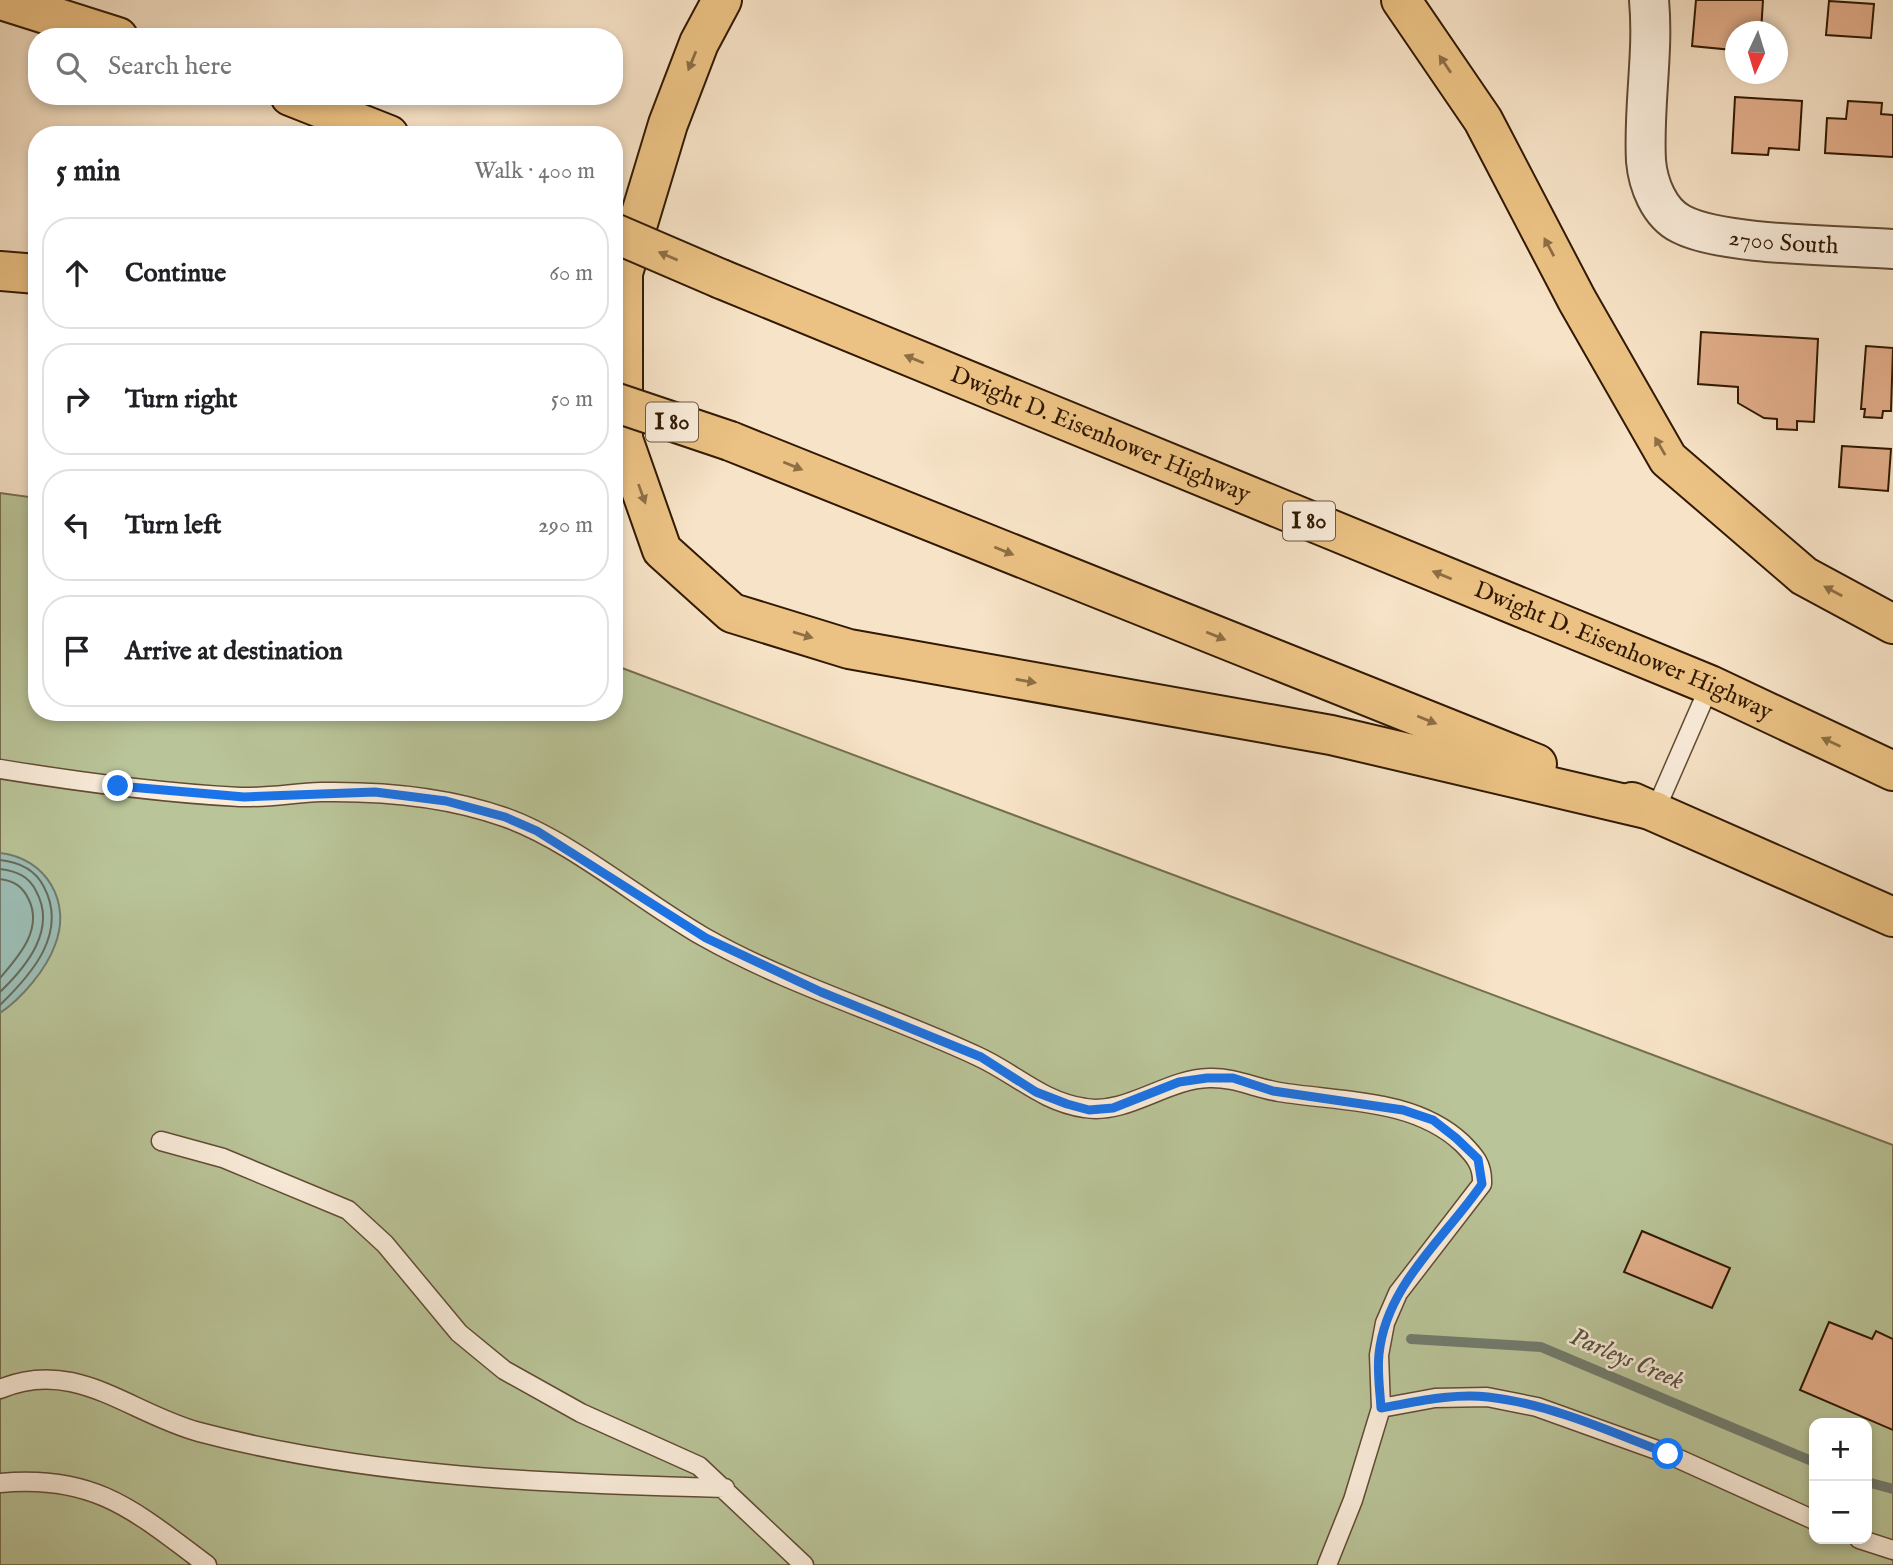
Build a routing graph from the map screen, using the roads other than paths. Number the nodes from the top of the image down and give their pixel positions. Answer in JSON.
{"nodes":[{"id":1,"x":1,"y":0,"type":"edge"},
{"id":2,"x":722,"y":0,"type":"edge"},
{"id":3,"x":1401,"y":0,"type":"edge"},
{"id":4,"x":1649,"y":0,"type":"edge"},
{"id":5,"x":90,"y":28,"type":"edge"},
{"id":6,"x":313,"y":105,"type":"edge"},
{"id":7,"x":366,"y":126,"type":"edge"},
{"id":8,"x":623,"y":237,"type":"edge"},
{"id":9,"x":1893,"y":249,"type":"edge"},
{"id":10,"x":0,"y":271,"type":"edge"},
{"id":11,"x":28,"y":273,"type":"edge"},
{"id":12,"x":623,"y":405,"type":"edge"},
{"id":13,"x":1893,"y":624,"type":"edge"},
{"id":14,"x":1710,"y":685,"type":"junction"},
{"id":15,"x":0,"y":769,"type":"edge"},
{"id":16,"x":1893,"y":771,"type":"edge"},
{"id":17,"x":1655,"y":811,"type":"junction"},
{"id":18,"x":1893,"y":917,"type":"edge"},
{"id":19,"x":161,"y":1141,"type":"dead end"},
{"id":20,"x":0,"y":1390,"type":"edge"},
{"id":21,"x":1381,"y":1408,"type":"junction"},
{"id":22,"x":0,"y":1483,"type":"edge"},
{"id":23,"x":725,"y":1488,"type":"junction"},
{"id":24,"x":1809,"y":1518,"type":"edge"},
{"id":25,"x":1872,"y":1543,"type":"edge"},
{"id":26,"x":1893,"y":1550,"type":"edge"},
{"id":27,"x":207,"y":1565,"type":"edge"},
{"id":28,"x":804,"y":1565,"type":"edge"},
{"id":29,"x":1327,"y":1565,"type":"edge"}],
"edges":[{"from":1,"to":5,"type":"highway"},
{"from":2,"to":17,"type":"highway","one_way":true},
{"from":13,"to":3,"type":"highway","one_way":true},
{"from":4,"to":9,"type":"street","name":"2700 South"},
{"from":6,"to":7,"type":"highway"},
{"from":14,"to":8,"type":"highway","name":"Dwight D. Eisenhower Highway","number":"I 80","one_way":true,"bridge":true},
{"from":10,"to":11,"type":"highway"},
{"from":12,"to":17,"type":"highway","number":"I 80","one_way":true,"bridge":true},
{"from":16,"to":14,"type":"highway","name":"Dwight D. Eisenhower Highway","number":"I 80","one_way":true},
{"from":14,"to":17,"type":"lane"},
{"from":15,"to":21,"type":"lane"},
{"from":17,"to":18,"type":"highway","number":"I 80"},
{"from":19,"to":23,"type":"lane"},
{"from":20,"to":23,"type":"lane"},
{"from":21,"to":24,"type":"lane"},
{"from":21,"to":29,"type":"lane"},
{"from":22,"to":27,"type":"lane"},
{"from":23,"to":28,"type":"lane"},
{"from":25,"to":26,"type":"lane"}]}
